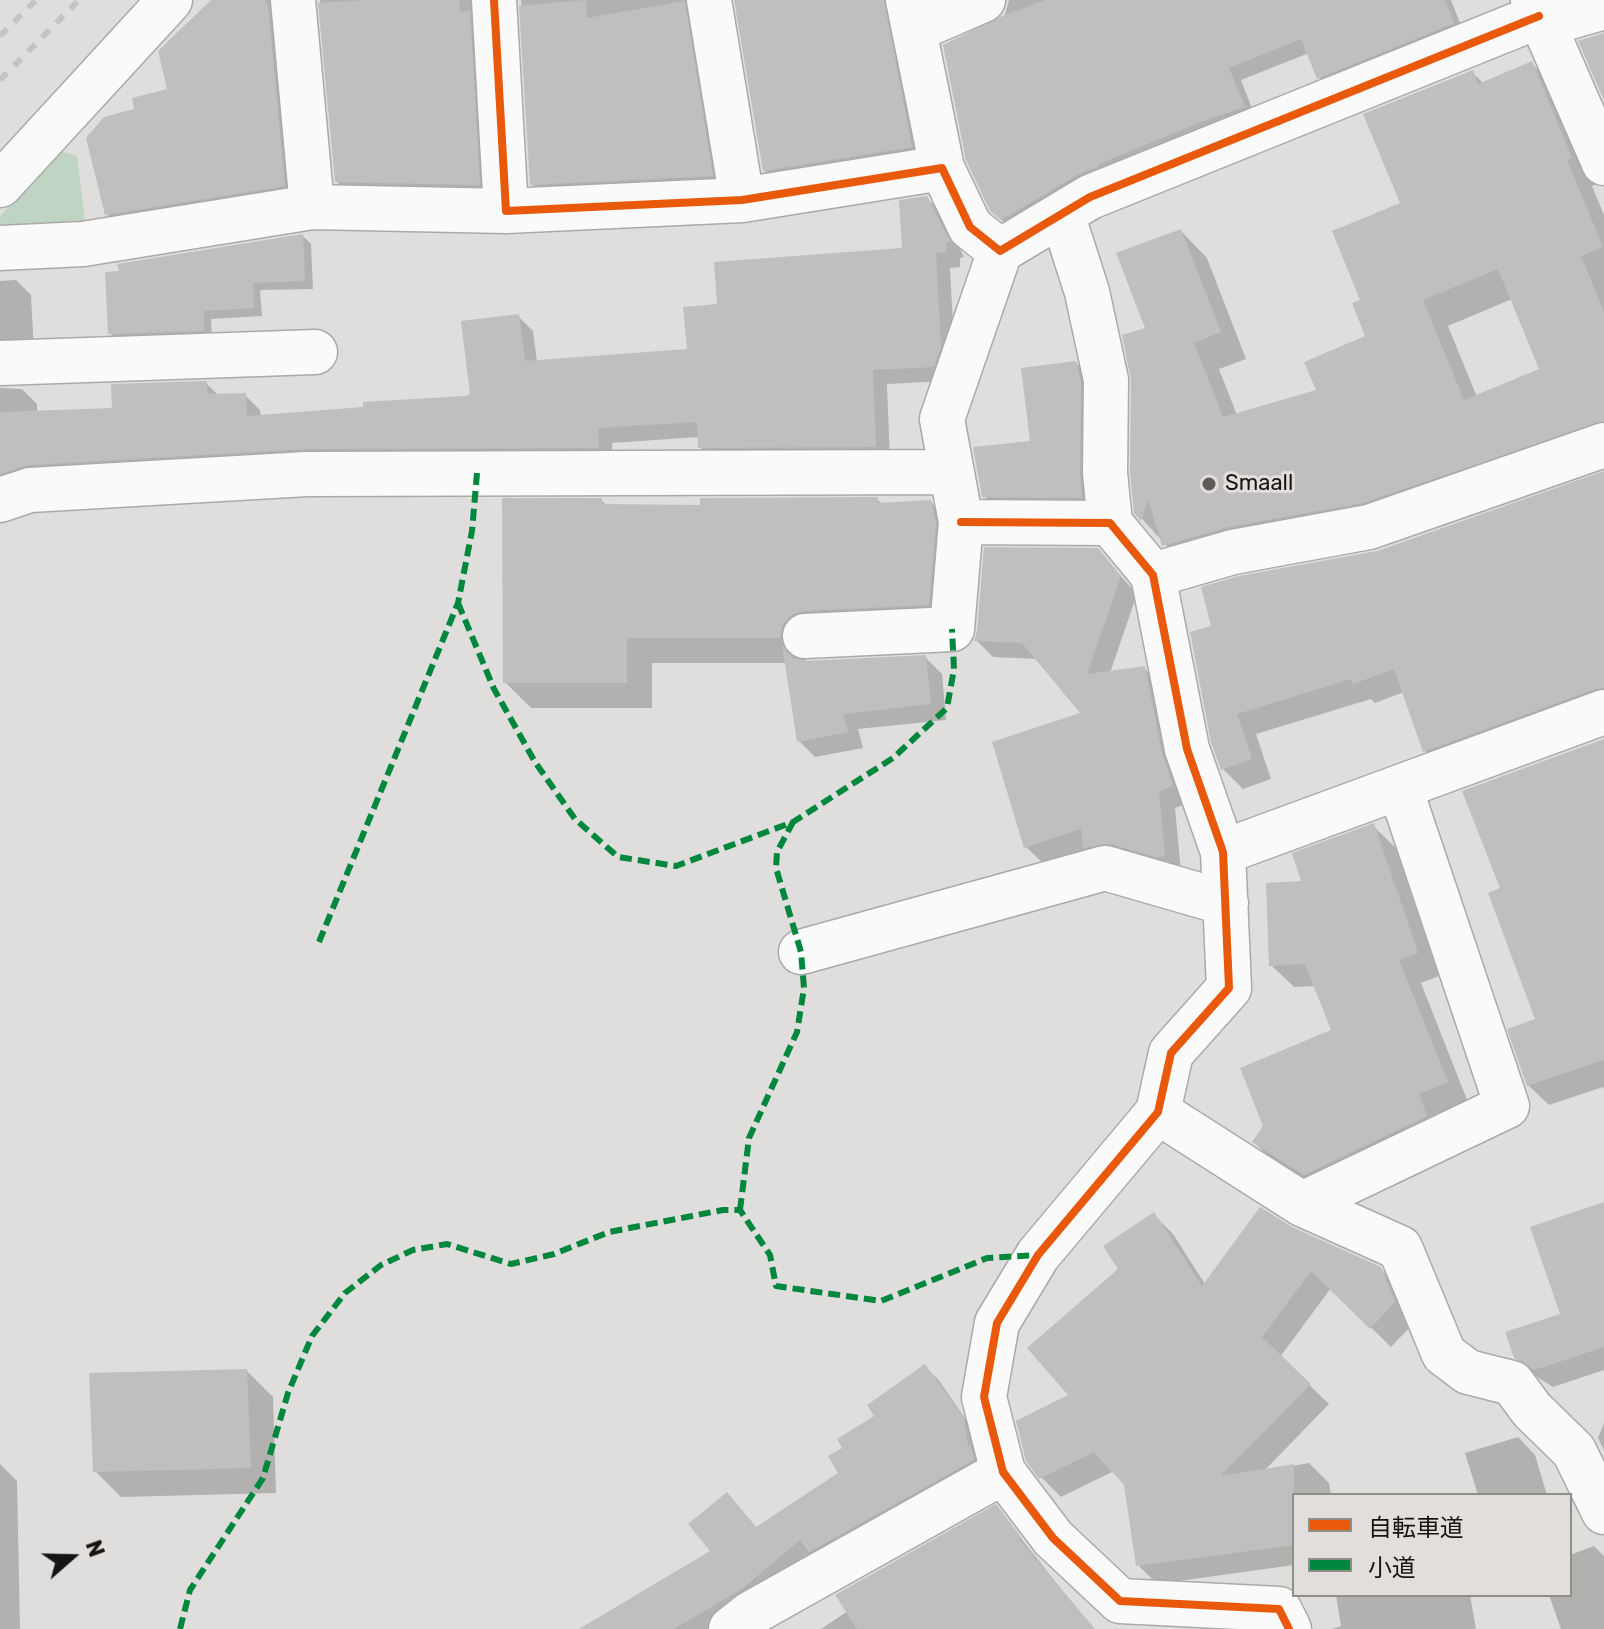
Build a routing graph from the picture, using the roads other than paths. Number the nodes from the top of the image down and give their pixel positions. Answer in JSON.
{"nodes":[{"id":1,"x":170,"y":0,"type":"edge"},
{"id":2,"x":293,"y":0,"type":"edge"},
{"id":3,"x":494,"y":0,"type":"edge"},
{"id":4,"x":709,"y":0,"type":"edge"},
{"id":5,"x":983,"y":0,"type":"edge"},
{"id":6,"x":1604,"y":7,"type":"edge"},
{"id":7,"x":1538,"y":14,"type":"edge"},
{"id":8,"x":911,"y":15,"type":"edge"},
{"id":9,"x":1604,"y":163,"type":"edge"},
{"id":10,"x":942,"y":168,"type":"junction"},
{"id":11,"x":0,"y":185,"type":"edge"},
{"id":12,"x":742,"y":200,"type":"junction"},
{"id":13,"x":312,"y":207,"type":"junction"},
{"id":14,"x":506,"y":211,"type":"junction"},
{"id":15,"x":1062,"y":214,"type":"junction"},
{"id":16,"x":0,"y":248,"type":"edge"},
{"id":17,"x":1000,"y":251,"type":"junction"},
{"id":18,"x":315,"y":352,"type":"dead end"},
{"id":19,"x":0,"y":363,"type":"edge"},
{"id":20,"x":1604,"y":445,"type":"edge"},
{"id":21,"x":952,"y":472,"type":"junction"},
{"id":22,"x":0,"y":500,"type":"edge"},
{"id":23,"x":961,"y":522,"type":"junction"},
{"id":24,"x":1110,"y":523,"type":"junction"},
{"id":25,"x":1153,"y":575,"type":"junction"},
{"id":26,"x":805,"y":636,"type":"dead end"},
{"id":27,"x":1604,"y":712,"type":"edge"},
{"id":28,"x":1400,"y":788,"type":"junction"},
{"id":29,"x":1223,"y":852,"type":"junction"},
{"id":30,"x":1226,"y":903,"type":"junction"},
{"id":31,"x":801,"y":952,"type":"dead end"},
{"id":32,"x":1158,"y":1112,"type":"junction"},
{"id":33,"x":1302,"y":1204,"type":"junction"},
{"id":34,"x":1003,"y":1472,"type":"junction"},
{"id":35,"x":1604,"y":1512,"type":"edge"},
{"id":36,"x":731,"y":1629,"type":"edge"},
{"id":37,"x":1289,"y":1629,"type":"edge"}],
"edges":[{"from":1,"to":11,"type":"street"},
{"from":2,"to":13,"type":"street"},
{"from":3,"to":14,"type":"street"},
{"from":4,"to":12,"type":"street"},
{"from":5,"to":8,"type":"street"},
{"from":6,"to":7,"type":"street"},
{"from":7,"to":9,"type":"street"},
{"from":7,"to":15,"type":"street"},
{"from":8,"to":10,"type":"street"},
{"from":10,"to":12,"type":"street"},
{"from":10,"to":17,"type":"street"},
{"from":12,"to":14,"type":"street"},
{"from":13,"to":14,"type":"street"},
{"from":13,"to":16,"type":"street"},
{"from":15,"to":17,"type":"street"},
{"from":15,"to":24,"type":"street"},
{"from":17,"to":21,"type":"street"},
{"from":18,"to":19,"type":"street"},
{"from":20,"to":25,"type":"street"},
{"from":21,"to":22,"type":"street"},
{"from":21,"to":23,"type":"street"},
{"from":23,"to":24,"type":"street"},
{"from":23,"to":26,"type":"street"},
{"from":24,"to":25,"type":"street"},
{"from":25,"to":29,"type":"street"},
{"from":27,"to":28,"type":"street"},
{"from":28,"to":29,"type":"street"},
{"from":28,"to":33,"type":"street"},
{"from":29,"to":30,"type":"street"},
{"from":30,"to":31,"type":"street"},
{"from":30,"to":32,"type":"street"},
{"from":32,"to":33,"type":"street"},
{"from":32,"to":34,"type":"street"},
{"from":33,"to":35,"type":"street"},
{"from":34,"to":36,"type":"street"},
{"from":34,"to":37,"type":"street"}]}
